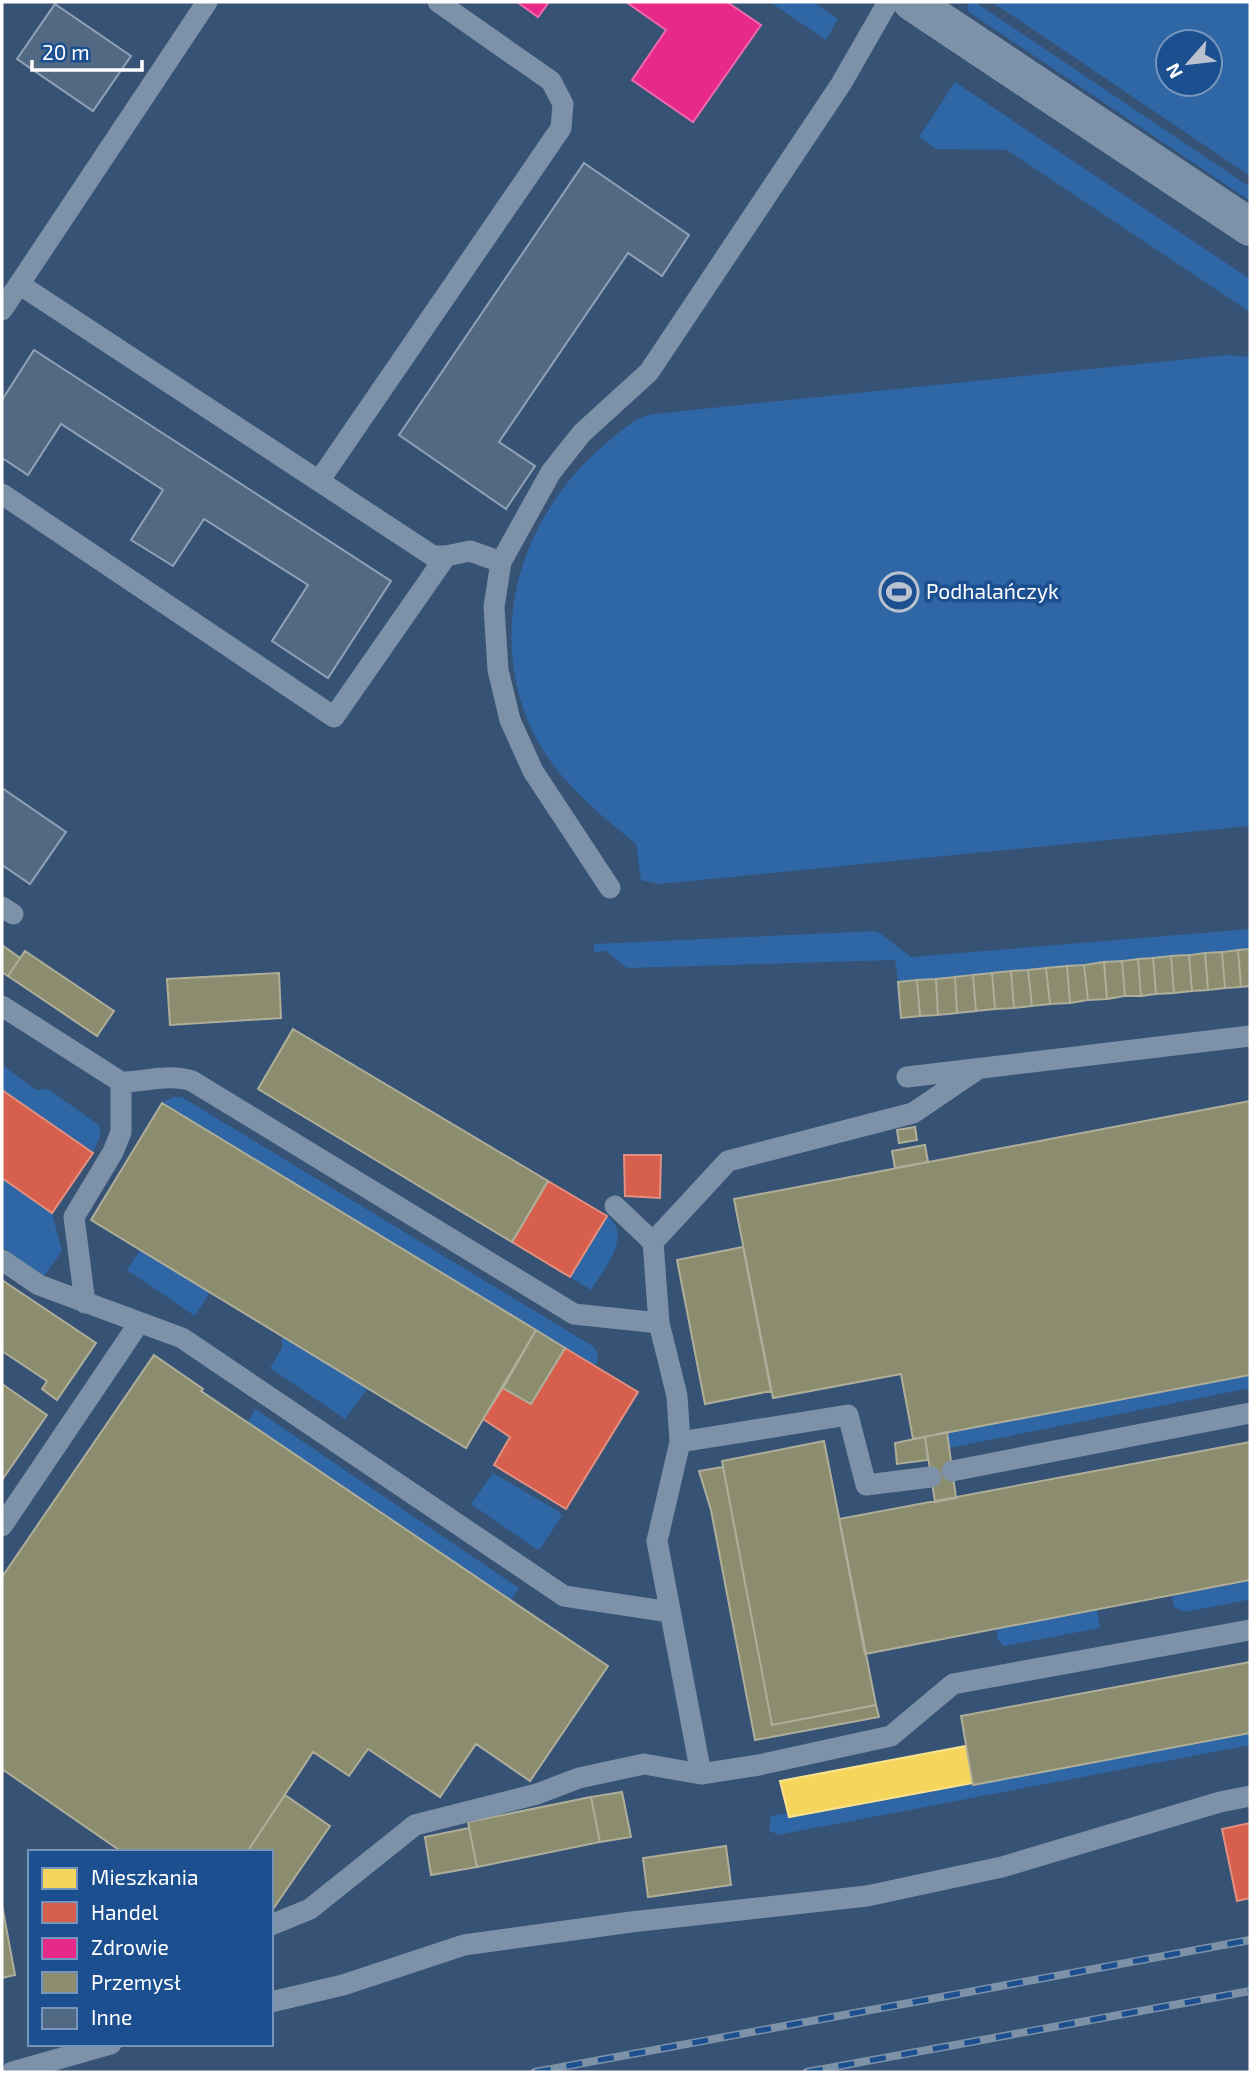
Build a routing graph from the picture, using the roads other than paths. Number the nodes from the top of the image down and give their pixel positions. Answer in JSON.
{"nodes":[{"id":1,"x":207,"y":2,"type":"edge"},
{"id":2,"x":438,"y":2,"type":"edge"},
{"id":3,"x":888,"y":2,"type":"edge"},
{"id":4,"x":912,"y":2,"type":"edge"},
{"id":5,"x":1250,"y":227,"type":"edge"},
{"id":6,"x":19,"y":284,"type":"junction"},
{"id":7,"x":2,"y":310,"type":"edge"},
{"id":8,"x":319,"y":481,"type":"junction"},
{"id":9,"x":2,"y":494,"type":"edge"},
{"id":10,"x":446,"y":556,"type":"junction"},
{"id":11,"x":501,"y":562,"type":"junction"},
{"id":12,"x":610,"y":888,"type":"dead end"},
{"id":13,"x":2,"y":1006,"type":"edge"},
{"id":14,"x":1250,"y":1036,"type":"edge"},
{"id":15,"x":978,"y":1069,"type":"junction"},
{"id":16,"x":907,"y":1077,"type":"dead end"},
{"id":17,"x":121,"y":1082,"type":"junction"},
{"id":18,"x":615,"y":1206,"type":"dead end"},
{"id":19,"x":653,"y":1242,"type":"junction"},
{"id":20,"x":2,"y":1260,"type":"edge"},
{"id":21,"x":85,"y":1303,"type":"junction"},
{"id":22,"x":139,"y":1323,"type":"junction"},
{"id":23,"x":659,"y":1323,"type":"junction"},
{"id":24,"x":1250,"y":1413,"type":"edge"},
{"id":25,"x":680,"y":1442,"type":"junction"},
{"id":26,"x":2,"y":1526,"type":"edge"},
{"id":27,"x":670,"y":1612,"type":"junction"},
{"id":28,"x":1250,"y":1630,"type":"edge"},
{"id":29,"x":701,"y":1774,"type":"junction"},
{"id":30,"x":1250,"y":1796,"type":"edge"},
{"id":31,"x":273,"y":1924,"type":"edge"},
{"id":32,"x":273,"y":2002,"type":"edge"},
{"id":33,"x":104,"y":2046,"type":"edge"},
{"id":34,"x":12,"y":2072,"type":"edge"}],
"edges":[{"from":1,"to":6,"type":"lane"},
{"from":2,"to":8,"type":"lane"},
{"from":3,"to":11,"type":"lane"},
{"from":4,"to":5,"type":"street"},
{"from":6,"to":7,"type":"lane"},
{"from":6,"to":8,"type":"lane"},
{"from":8,"to":10,"type":"lane"},
{"from":9,"to":10,"type":"lane"},
{"from":10,"to":11,"type":"lane"},
{"from":11,"to":12,"type":"lane"},
{"from":13,"to":17,"type":"lane"},
{"from":14,"to":15,"type":"lane"},
{"from":15,"to":16,"type":"lane"},
{"from":15,"to":19,"type":"lane"},
{"from":17,"to":21,"type":"lane"},
{"from":17,"to":23,"type":"lane"},
{"from":18,"to":19,"type":"lane"},
{"from":19,"to":23,"type":"lane"},
{"from":20,"to":21,"type":"lane"},
{"from":21,"to":22,"type":"lane"},
{"from":22,"to":26,"type":"lane"},
{"from":22,"to":27,"type":"lane"},
{"from":23,"to":25,"type":"lane"},
{"from":24,"to":25,"type":"lane"},
{"from":25,"to":27,"type":"lane"},
{"from":27,"to":29,"type":"lane"},
{"from":28,"to":29,"type":"lane"},
{"from":29,"to":31,"type":"lane"},
{"from":30,"to":32,"type":"lane"},
{"from":33,"to":34,"type":"lane"}]}
